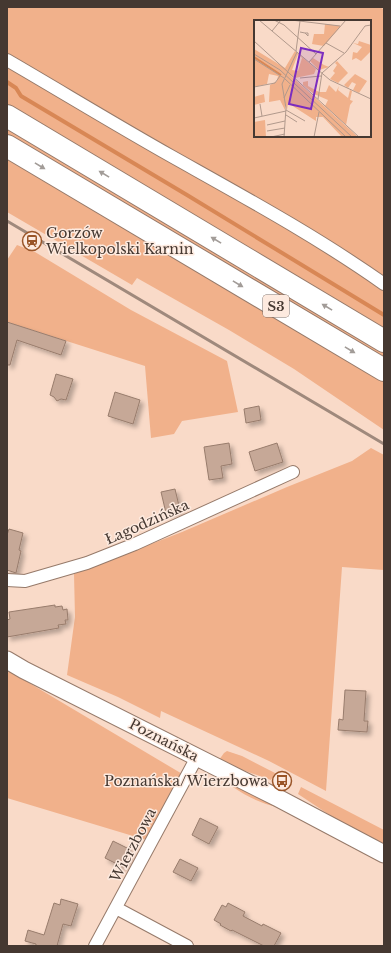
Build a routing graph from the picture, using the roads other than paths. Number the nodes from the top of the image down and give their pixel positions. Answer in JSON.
{"nodes":[{"id":1,"x":7,"y":60,"type":"edge"},
{"id":2,"x":7,"y":116,"type":"edge"},
{"id":3,"x":7,"y":146,"type":"edge"},
{"id":4,"x":384,"y":284,"type":"edge"},
{"id":5,"x":384,"y":341,"type":"edge"},
{"id":6,"x":384,"y":370,"type":"edge"},
{"id":7,"x":293,"y":472,"type":"dead end"},
{"id":8,"x":7,"y":580,"type":"edge"},
{"id":9,"x":7,"y":660,"type":"edge"},
{"id":10,"x":197,"y":757,"type":"junction"},
{"id":11,"x":384,"y":854,"type":"edge"},
{"id":12,"x":116,"y":908,"type":"junction"},
{"id":13,"x":95,"y":946,"type":"edge"},
{"id":14,"x":188,"y":946,"type":"edge"}],
"edges":[{"from":1,"to":4,"type":"street"},
{"from":5,"to":2,"type":"highway","number":"S3","one_way":true},
{"from":3,"to":6,"type":"highway","number":"S3","one_way":true},
{"from":7,"to":8,"type":"street","name":"Łagodzińska"},
{"from":9,"to":10,"type":"main road","name":"Poznańska"},
{"from":10,"to":11,"type":"main road","name":"Poznańska"},
{"from":10,"to":12,"type":"street","name":"Wierzbowa"},
{"from":12,"to":13,"type":"street","name":"Wierzbowa"},
{"from":12,"to":14,"type":"street"}]}
